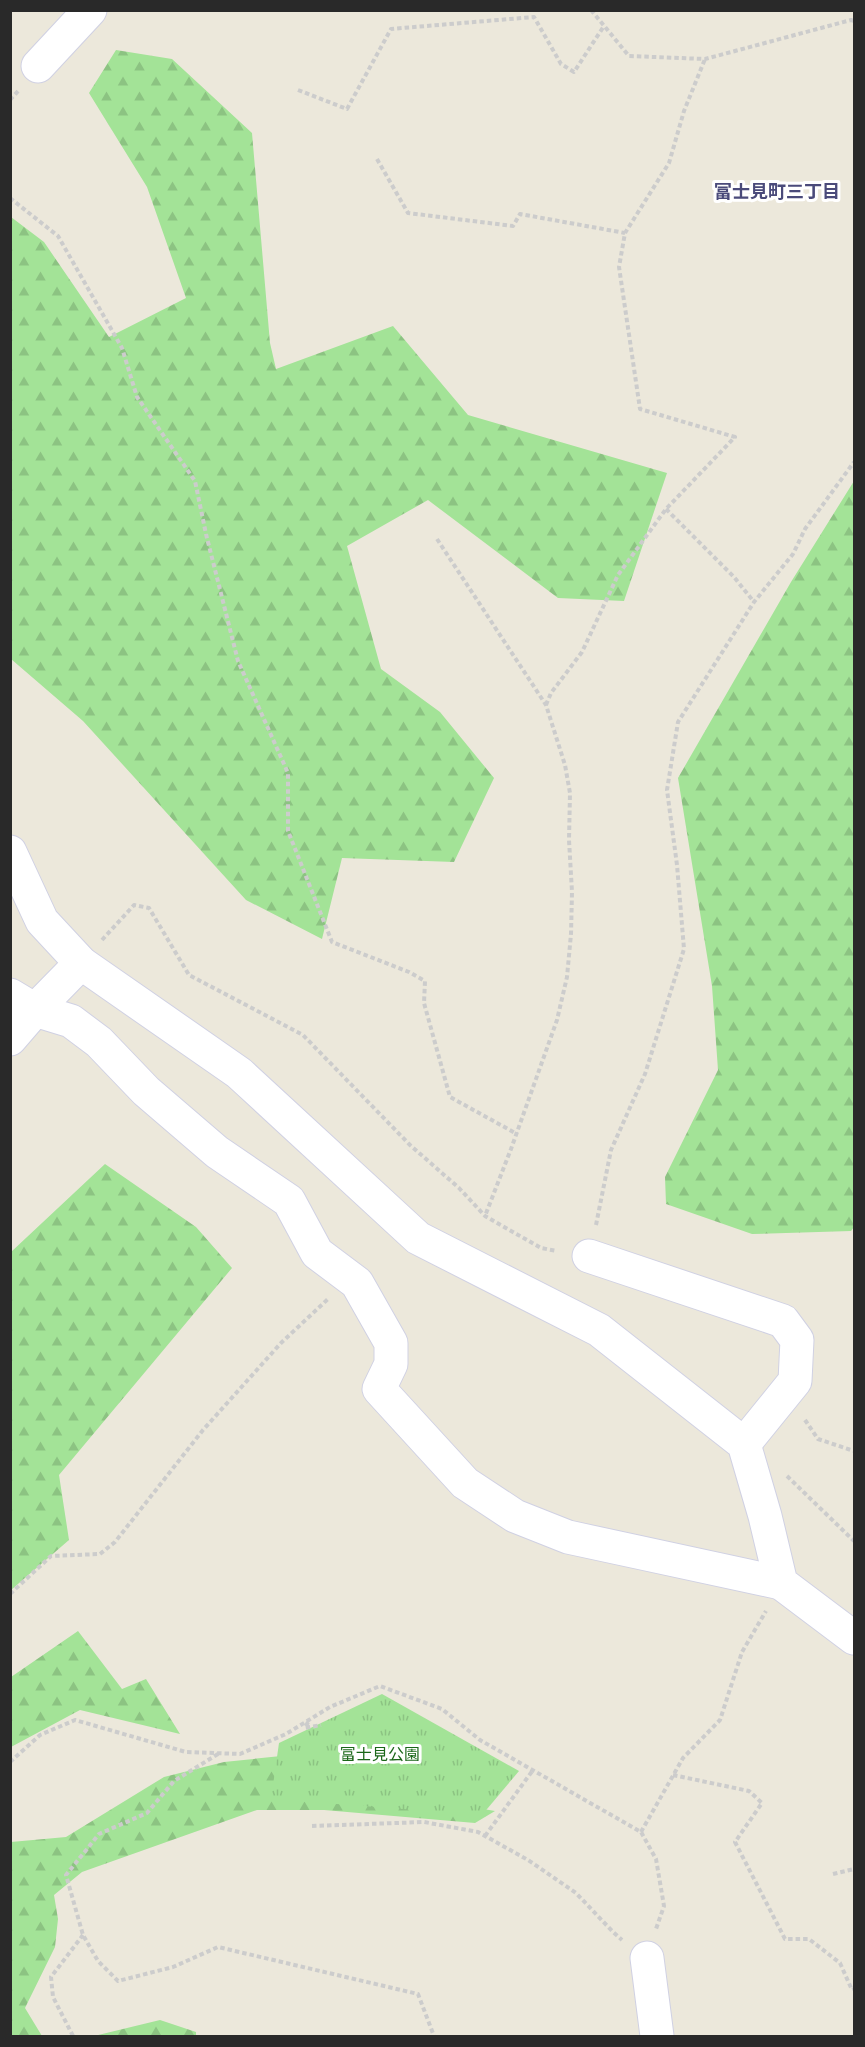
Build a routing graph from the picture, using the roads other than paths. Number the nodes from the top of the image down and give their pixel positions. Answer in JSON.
{"nodes":[{"id":1,"x":90,"y":10,"type":"edge"},
{"id":2,"x":38,"y":66,"type":"dead end"},
{"id":3,"x":10,"y":852,"type":"edge"},
{"id":4,"x":81,"y":963,"type":"junction"},
{"id":5,"x":23,"y":1003,"type":"edge"},
{"id":6,"x":10,"y":1039,"type":"edge"},
{"id":7,"x":589,"y":1256,"type":"road end"},
{"id":8,"x":746,"y":1441,"type":"junction"},
{"id":9,"x":781,"y":1583,"type":"junction"},
{"id":10,"x":855,"y":1638,"type":"edge"},
{"id":11,"x":647,"y":1958,"type":"road end"},
{"id":12,"x":657,"y":2037,"type":"edge"}],
"edges":[{"from":1,"to":2,"type":"street"},
{"from":3,"to":4,"type":"street"},
{"from":4,"to":5,"type":"street"},
{"from":4,"to":8,"type":"street"},
{"from":5,"to":6,"type":"street"},
{"from":5,"to":9,"type":"street"},
{"from":7,"to":8,"type":"street"},
{"from":8,"to":9,"type":"street"},
{"from":9,"to":10,"type":"street"},
{"from":11,"to":12,"type":"street"}]}
